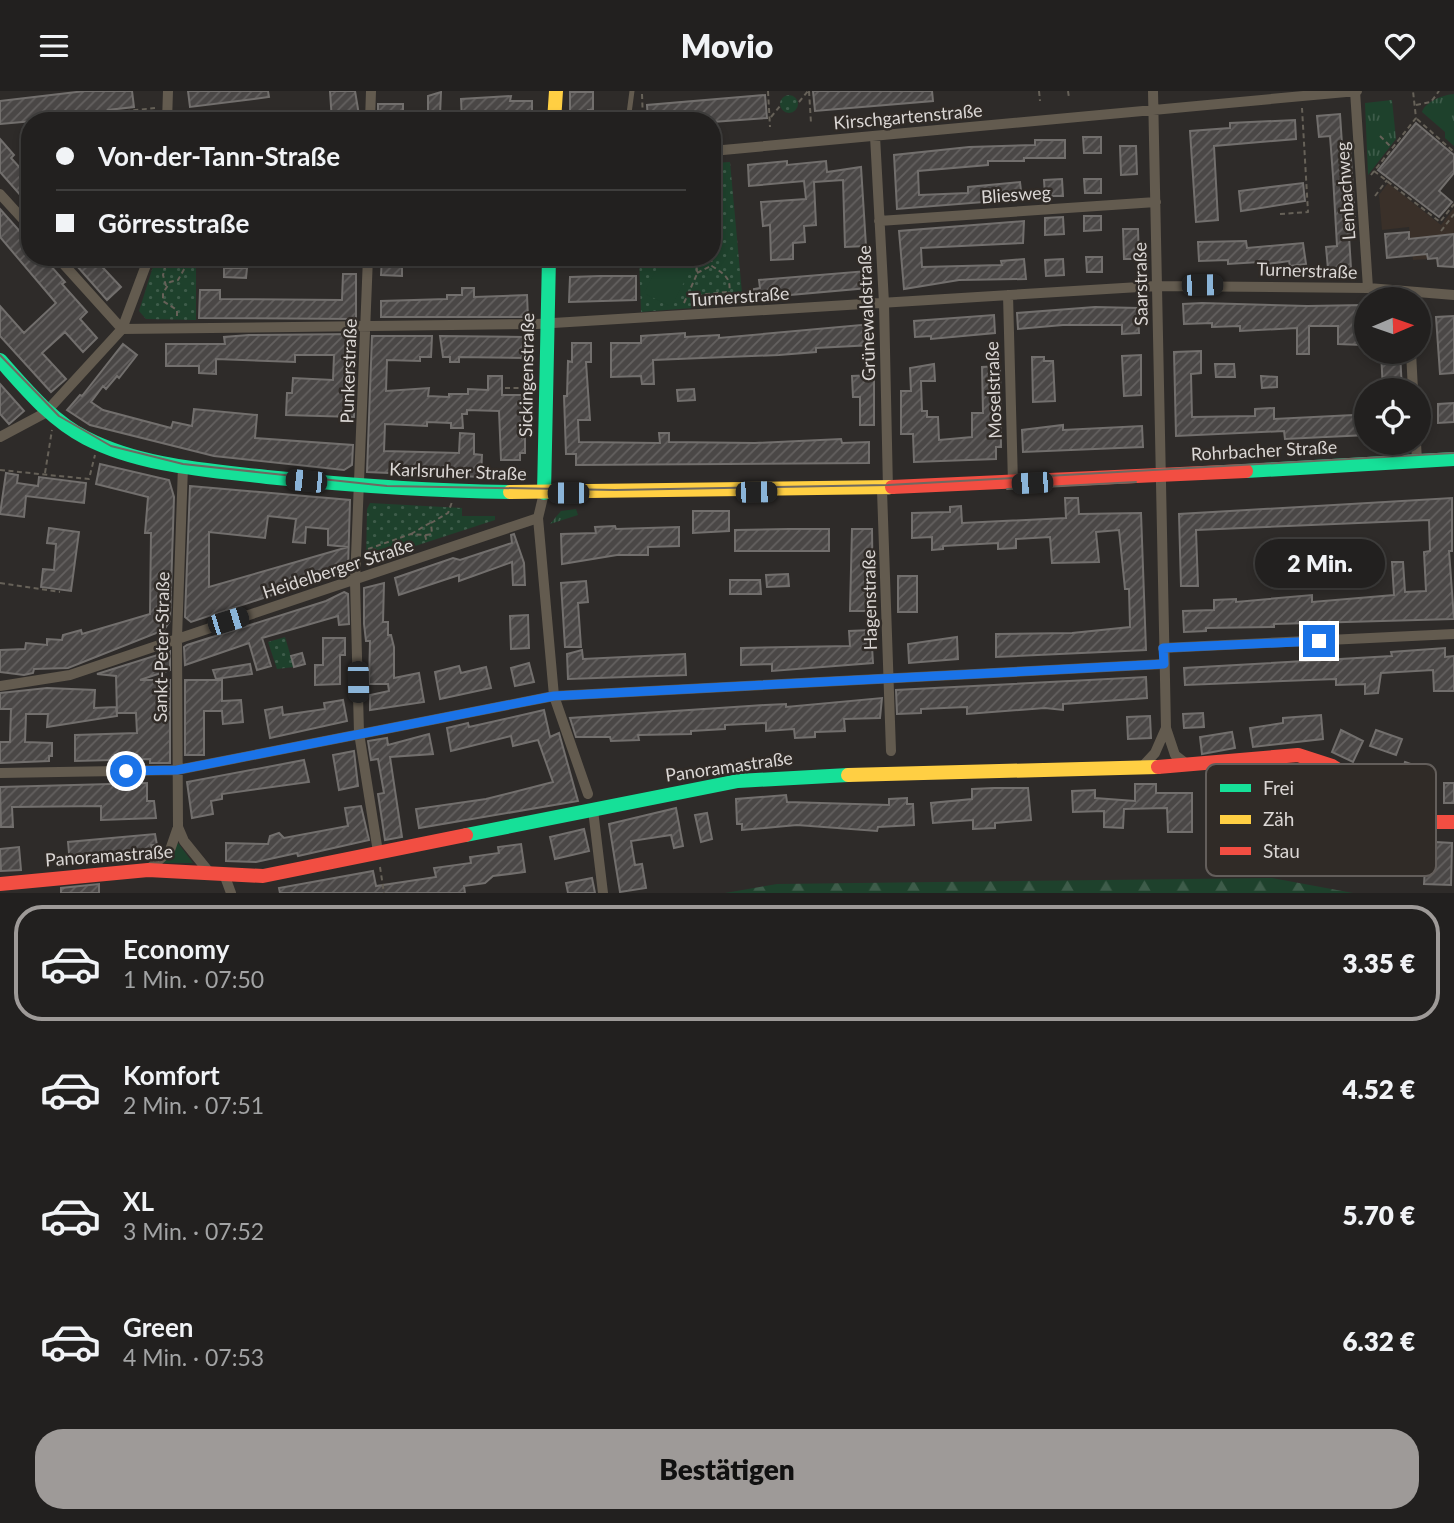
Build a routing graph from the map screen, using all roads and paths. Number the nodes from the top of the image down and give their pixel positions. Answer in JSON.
{"nodes":[{"id":1,"x":167,"y":91,"type":"edge"},
{"id":2,"x":371,"y":91,"type":"edge"},
{"id":3,"x":556,"y":91,"type":"edge"},
{"id":4,"x":632,"y":91,"type":"edge"},
{"id":5,"x":641,"y":91,"type":"edge"},
{"id":6,"x":768,"y":91,"type":"edge"},
{"id":7,"x":809,"y":91,"type":"edge"},
{"id":8,"x":1039,"y":91,"type":"edge"},
{"id":9,"x":1068,"y":91,"type":"edge"},
{"id":10,"x":1153,"y":91,"type":"edge"},
{"id":11,"x":1356,"y":91,"type":"edge"},
{"id":12,"x":1413,"y":91,"type":"edge"},
{"id":13,"x":1439,"y":91,"type":"edge"},
{"id":14,"x":1301,"y":96,"type":"junction"},
{"id":15,"x":1069,"y":98,"type":"dead end"},
{"id":16,"x":1040,"y":101,"type":"dead end"},
{"id":17,"x":799,"y":102,"type":"dead end"},
{"id":18,"x":780,"y":106,"type":"dead end"},
{"id":19,"x":1414,"y":106,"type":"junction"},
{"id":20,"x":167,"y":107,"type":"junction"},
{"id":21,"x":1154,"y":110,"type":"junction"},
{"id":22,"x":118,"y":112,"type":"edge"},
{"id":23,"x":167,"y":112,"type":"edge"},
{"id":24,"x":370,"y":112,"type":"edge"},
{"id":25,"x":555,"y":112,"type":"edge"},
{"id":26,"x":629,"y":112,"type":"edge"},
{"id":27,"x":642,"y":112,"type":"edge"},
{"id":28,"x":770,"y":117,"type":"junction"},
{"id":29,"x":1416,"y":118,"type":"junction"},
{"id":30,"x":811,"y":123,"type":"dead end"},
{"id":31,"x":770,"y":127,"type":"dead end"},
{"id":32,"x":875,"y":136,"type":"junction"},
{"id":33,"x":1380,"y":136,"type":"dead end"},
{"id":34,"x":1392,"y":148,"type":"junction"},
{"id":35,"x":721,"y":150,"type":"edge"},
{"id":36,"x":1454,"y":152,"type":"edge"},
{"id":37,"x":1374,"y":171,"type":"junction"},
{"id":38,"x":1361,"y":179,"type":"junction"},
{"id":39,"x":1386,"y":181,"type":"junction"},
{"id":40,"x":0,"y":194,"type":"edge"},
{"id":41,"x":1156,"y":201,"type":"junction"},
{"id":42,"x":1363,"y":202,"type":"junction"},
{"id":43,"x":1454,"y":204,"type":"edge"},
{"id":44,"x":1280,"y":214,"type":"dead end"},
{"id":45,"x":1454,"y":214,"type":"edge"},
{"id":46,"x":21,"y":217,"type":"edge"},
{"id":47,"x":878,"y":221,"type":"junction"},
{"id":48,"x":1441,"y":231,"type":"dead end"},
{"id":49,"x":65,"y":266,"type":"edge"},
{"id":50,"x":146,"y":266,"type":"edge"},
{"id":51,"x":166,"y":266,"type":"edge"},
{"id":52,"x":186,"y":266,"type":"edge"},
{"id":53,"x":368,"y":266,"type":"edge"},
{"id":54,"x":549,"y":266,"type":"edge"},
{"id":55,"x":696,"y":266,"type":"edge"},
{"id":56,"x":712,"y":266,"type":"joint"},
{"id":57,"x":696,"y":274,"type":"junction"},
{"id":58,"x":166,"y":286,"type":"junction"},
{"id":59,"x":1156,"y":286,"type":"junction"},
{"id":60,"x":1368,"y":287,"type":"edge"},
{"id":61,"x":1354,"y":288,"type":"edge"},
{"id":62,"x":730,"y":292,"type":"junction"},
{"id":63,"x":1008,"y":295,"type":"junction"},
{"id":64,"x":1432,"y":295,"type":"edge"},
{"id":65,"x":1454,"y":295,"type":"edge"},
{"id":66,"x":687,"y":296,"type":"junction"},
{"id":67,"x":884,"y":303,"type":"junction"},
{"id":68,"x":727,"y":305,"type":"dead end"},
{"id":69,"x":681,"y":317,"type":"junction"},
{"id":70,"x":547,"y":323,"type":"junction"},
{"id":71,"x":367,"y":327,"type":"junction"},
{"id":72,"x":178,"y":328,"type":"junction"},
{"id":73,"x":122,"y":329,"type":"junction"},
{"id":74,"x":0,"y":360,"type":"edge"},
{"id":75,"x":505,"y":388,"type":"dead end"},
{"id":76,"x":536,"y":388,"type":"dead end"},
{"id":77,"x":53,"y":416,"type":"junction"},
{"id":78,"x":0,"y":437,"type":"edge"},
{"id":79,"x":98,"y":444,"type":"junction"},
{"id":80,"x":1417,"y":455,"type":"edge"},
{"id":81,"x":1454,"y":459,"type":"edge"},
{"id":82,"x":1417,"y":461,"type":"junction"},
{"id":83,"x":183,"y":467,"type":"junction"},
{"id":84,"x":0,"y":470,"type":"edge"},
{"id":85,"x":45,"y":474,"type":"junction"},
{"id":86,"x":1161,"y":476,"type":"junction"},
{"id":87,"x":1013,"y":484,"type":"junction"},
{"id":88,"x":360,"y":487,"type":"junction"},
{"id":89,"x":885,"y":490,"type":"junction"},
{"id":90,"x":452,"y":491,"type":"junction"},
{"id":91,"x":544,"y":493,"type":"junction"},
{"id":92,"x":538,"y":518,"type":"junction"},
{"id":93,"x":431,"y":523,"type":"junction"},
{"id":94,"x":411,"y":534,"type":"junction"},
{"id":95,"x":425,"y":535,"type":"junction"},
{"id":96,"x":357,"y":553,"type":"junction"},
{"id":97,"x":431,"y":554,"type":"junction"},
{"id":98,"x":355,"y":580,"type":"junction"},
{"id":99,"x":0,"y":583,"type":"edge"},
{"id":100,"x":60,"y":591,"type":"dead end"},
{"id":101,"x":1454,"y":634,"type":"edge"},
{"id":102,"x":177,"y":638,"type":"junction"},
{"id":103,"x":1163,"y":648,"type":"junction"},
{"id":104,"x":1164,"y":664,"type":"junction"},
{"id":105,"x":887,"y":678,"type":"junction"},
{"id":106,"x":0,"y":686,"type":"edge"},
{"id":107,"x":554,"y":696,"type":"junction"},
{"id":108,"x":1166,"y":728,"type":"junction"},
{"id":109,"x":359,"y":733,"type":"junction"},
{"id":110,"x":891,"y":751,"type":"dead end"},
{"id":111,"x":1206,"y":764,"type":"edge"},
{"id":112,"x":1208,"y":764,"type":"edge"},
{"id":113,"x":1328,"y":764,"type":"edge"},
{"id":114,"x":1189,"y":766,"type":"junction"},
{"id":115,"x":1141,"y":768,"type":"junction"},
{"id":116,"x":177,"y":770,"type":"junction"},
{"id":117,"x":0,"y":773,"type":"edge"},
{"id":118,"x":588,"y":794,"type":"dead end"},
{"id":119,"x":593,"y":810,"type":"junction"},
{"id":120,"x":1436,"y":822,"type":"edge"},
{"id":121,"x":1454,"y":822,"type":"edge"},
{"id":122,"x":178,"y":827,"type":"junction"},
{"id":123,"x":379,"y":860,"type":"junction"},
{"id":124,"x":148,"y":870,"type":"junction"},
{"id":125,"x":216,"y":873,"type":"junction"},
{"id":126,"x":0,"y":884,"type":"edge"},
{"id":127,"x":231,"y":893,"type":"edge"},
{"id":128,"x":384,"y":893,"type":"edge"},
{"id":129,"x":603,"y":893,"type":"edge"}],
"edges":[{"from":1,"to":20,"type":"street"},
{"from":2,"to":24,"type":"street"},
{"from":3,"to":25,"type":"main road"},
{"from":4,"to":26,"type":"lane"},
{"from":5,"to":27,"type":"path"},
{"from":6,"to":28,"type":"path"},
{"from":7,"to":17,"type":"path"},
{"from":7,"to":30,"type":"path"},
{"from":8,"to":16,"type":"path"},
{"from":9,"to":15,"type":"path"},
{"from":10,"to":21,"type":"street","name":"Saarstraße"},
{"from":11,"to":14,"type":"street","name":"Kirschgartenstraße"},
{"from":11,"to":38,"type":"street","name":"Lenbachweg"},
{"from":12,"to":19,"type":"path"},
{"from":13,"to":19,"type":"path"},
{"from":14,"to":21,"type":"street","name":"Kirschgartenstraße"},
{"from":14,"to":44,"type":"path"},
{"from":18,"to":28,"type":"path"},
{"from":19,"to":29,"type":"path"},
{"from":20,"to":22,"type":"path"},
{"from":20,"to":23,"type":"street"},
{"from":21,"to":32,"type":"street","name":"Kirschgartenstraße"},
{"from":21,"to":41,"type":"street","name":"Saarstraße"},
{"from":28,"to":31,"type":"path"},
{"from":29,"to":34,"type":"path"},
{"from":29,"to":36,"type":"path"},
{"from":32,"to":35,"type":"street","name":"Kirschgartenstraße"},
{"from":32,"to":47,"type":"street","name":"Grünewaldstraße"},
{"from":33,"to":34,"type":"path"},
{"from":34,"to":37,"type":"path"},
{"from":37,"to":38,"type":"path"},
{"from":37,"to":39,"type":"path"},
{"from":38,"to":42,"type":"street","name":"Lenbachweg"},
{"from":39,"to":42,"type":"path"},
{"from":39,"to":43,"type":"path"},
{"from":40,"to":46,"type":"street"},
{"from":41,"to":47,"type":"street","name":"Bliesweg"},
{"from":41,"to":59,"type":"street","name":"Saarstraße"},
{"from":42,"to":60,"type":"street","name":"Lenbachweg"},
{"from":45,"to":48,"type":"path"},
{"from":47,"to":67,"type":"street","name":"Grünewaldstraße"},
{"from":49,"to":73,"type":"street"},
{"from":50,"to":73,"type":"street"},
{"from":51,"to":58,"type":"path"},
{"from":52,"to":58,"type":"path"},
{"from":53,"to":71,"type":"street","name":"Punkerstraße"},
{"from":54,"to":70,"type":"main road","name":"Sickingenstraße"},
{"from":55,"to":57,"type":"path"},
{"from":56,"to":57,"type":"path"},
{"from":56,"to":62,"type":"path"},
{"from":57,"to":66,"type":"path"},
{"from":58,"to":72,"type":"path"},
{"from":59,"to":61,"type":"street","name":"Turnerstraße"},
{"from":59,"to":63,"type":"street","name":"Turnerstraße"},
{"from":59,"to":86,"type":"street","name":"Saarstraße"},
{"from":62,"to":66,"type":"path"},
{"from":62,"to":68,"type":"path"},
{"from":63,"to":67,"type":"street","name":"Turnerstraße"},
{"from":63,"to":87,"type":"street","name":"Moselstraße"},
{"from":64,"to":65,"type":"street","name":"Turnerstraße"},
{"from":66,"to":69,"type":"path"},
{"from":67,"to":69,"type":"street","name":"Turnerstraße"},
{"from":67,"to":89,"type":"street","name":"Grünewaldstraße"},
{"from":69,"to":70,"type":"street","name":"Turnerstraße"},
{"from":70,"to":71,"type":"street","name":"Turnerstraße"},
{"from":70,"to":91,"type":"main road","name":"Sickingenstraße"},
{"from":71,"to":72,"type":"street","name":"Turnerstraße"},
{"from":71,"to":88,"type":"street","name":"Punkerstraße"},
{"from":72,"to":73,"type":"street","name":"Turnerstraße"},
{"from":73,"to":77,"type":"street"},
{"from":74,"to":77,"type":"main road","name":"Karlsruher Straße"},
{"from":75,"to":76,"type":"path"},
{"from":77,"to":78,"type":"street"},
{"from":77,"to":79,"type":"main road","name":"Karlsruher Straße"},
{"from":77,"to":85,"type":"path"},
{"from":79,"to":83,"type":"main road","name":"Karlsruher Straße"},
{"from":79,"to":85,"type":"path"},
{"from":80,"to":82,"type":"street"},
{"from":81,"to":82,"type":"main road","name":"Rohrbacher Straße"},
{"from":82,"to":86,"type":"main road","name":"Rohrbacher Straße"},
{"from":83,"to":88,"type":"main road","name":"Karlsruher Straße"},
{"from":83,"to":102,"type":"street","name":"Sankt-Peter-Straße"},
{"from":84,"to":85,"type":"path"},
{"from":86,"to":87,"type":"main road","name":"Karlsruher Straße"},
{"from":86,"to":103,"type":"street","name":"Saarstraße"},
{"from":87,"to":89,"type":"main road","name":"Karlsruher Straße"},
{"from":88,"to":90,"type":"main road","name":"Karlsruher Straße"},
{"from":88,"to":96,"type":"street","name":"Punkerstraße"},
{"from":89,"to":91,"type":"main road","name":"Karlsruher Straße"},
{"from":89,"to":105,"type":"street","name":"Hagenstraße"},
{"from":90,"to":91,"type":"main road","name":"Karlsruher Straße"},
{"from":90,"to":93,"type":"path"},
{"from":91,"to":92,"type":"street"},
{"from":92,"to":97,"type":"street","name":"Heidelberger Straße"},
{"from":92,"to":107,"type":"street"},
{"from":93,"to":94,"type":"path"},
{"from":93,"to":95,"type":"path"},
{"from":94,"to":95,"type":"path"},
{"from":94,"to":96,"type":"path"},
{"from":95,"to":97,"type":"path"},
{"from":96,"to":98,"type":"street","name":"Punkerstraße"},
{"from":97,"to":98,"type":"street","name":"Heidelberger Straße"},
{"from":98,"to":102,"type":"street","name":"Heidelberger Straße"},
{"from":98,"to":109,"type":"street","name":"Punkerstraße"},
{"from":99,"to":100,"type":"path"},
{"from":101,"to":103,"type":"street"},
{"from":102,"to":106,"type":"street","name":"Heidelberger Straße"},
{"from":102,"to":116,"type":"street","name":"Sankt-Peter-Straße"},
{"from":103,"to":104,"type":"street","name":"Saarstraße"},
{"from":104,"to":105,"type":"street"},
{"from":104,"to":108,"type":"street","name":"Saarstraße"},
{"from":105,"to":107,"type":"street"},
{"from":105,"to":110,"type":"street","name":"Hagenstraße"},
{"from":107,"to":109,"type":"street"},
{"from":107,"to":118,"type":"street"},
{"from":108,"to":114,"type":"street"},
{"from":108,"to":115,"type":"street"},
{"from":109,"to":116,"type":"street"},
{"from":109,"to":123,"type":"street","name":"Punkerstraße"},
{"from":111,"to":114,"type":"main road","name":"Panoramastraße"},
{"from":112,"to":113,"type":"main road","name":"Panoramastraße"},
{"from":114,"to":115,"type":"main road","name":"Panoramastraße"},
{"from":115,"to":119,"type":"main road","name":"Panoramastraße"},
{"from":116,"to":117,"type":"street"},
{"from":116,"to":122,"type":"street","name":"Sankt-Peter-Straße"},
{"from":119,"to":123,"type":"main road","name":"Panoramastraße"},
{"from":119,"to":129,"type":"street"},
{"from":120,"to":121,"type":"main road","name":"Panoramastraße"},
{"from":122,"to":124,"type":"street","name":"Sankt-Peter-Straße"},
{"from":122,"to":125,"type":"street"},
{"from":123,"to":125,"type":"main road","name":"Panoramastraße"},
{"from":123,"to":128,"type":"path"},
{"from":124,"to":125,"type":"main road","name":"Panoramastraße"},
{"from":124,"to":126,"type":"main road","name":"Panoramastraße"},
{"from":125,"to":127,"type":"street"}]}
